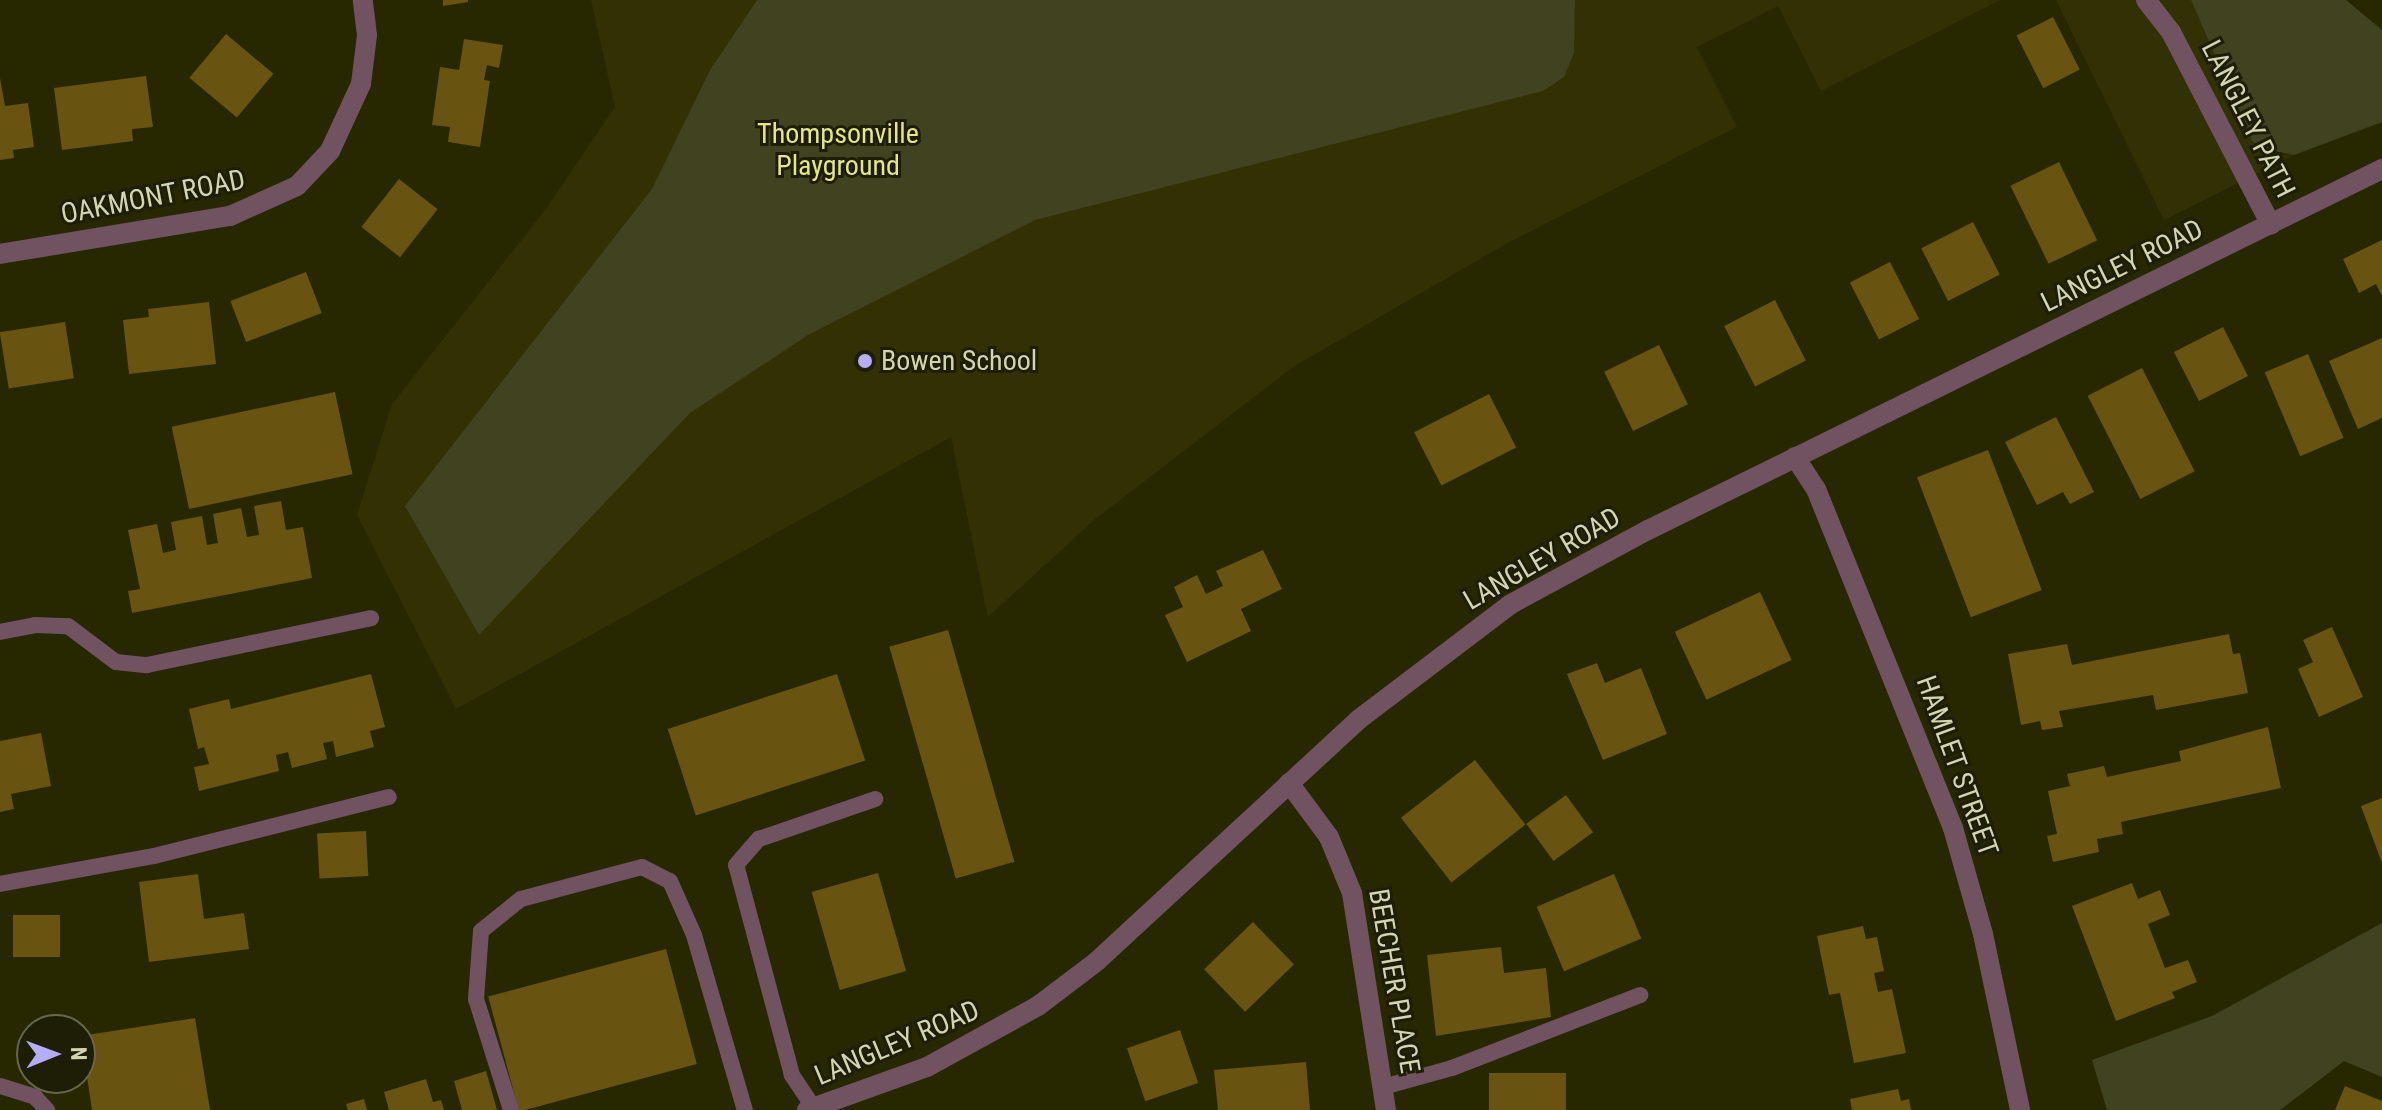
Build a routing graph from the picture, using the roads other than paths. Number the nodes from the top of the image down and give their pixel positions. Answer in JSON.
{"nodes":[{"id":1,"x":363,"y":0,"type":"edge"},
{"id":2,"x":2146,"y":0,"type":"edge"},
{"id":3,"x":2382,"y":169,"type":"edge"},
{"id":4,"x":2271,"y":225,"type":"junction"},
{"id":5,"x":0,"y":254,"type":"edge"},
{"id":6,"x":1795,"y":457,"type":"junction"},
{"id":7,"x":371,"y":618,"type":"dead end"},
{"id":8,"x":0,"y":632,"type":"edge"},
{"id":9,"x":1289,"y":783,"type":"junction"},
{"id":10,"x":389,"y":797,"type":"dead end"},
{"id":11,"x":875,"y":799,"type":"dead end"},
{"id":12,"x":0,"y":884,"type":"edge"},
{"id":13,"x":1640,"y":995,"type":"dead end"},
{"id":14,"x":0,"y":1086,"type":"edge"},
{"id":15,"x":1383,"y":1087,"type":"junction"},
{"id":16,"x":811,"y":1109,"type":"edge"},
{"id":17,"x":47,"y":1110,"type":"edge"},
{"id":18,"x":511,"y":1110,"type":"edge"},
{"id":19,"x":745,"y":1110,"type":"edge"},
{"id":20,"x":1386,"y":1110,"type":"edge"},
{"id":21,"x":2020,"y":1110,"type":"edge"}],
"edges":[{"from":1,"to":5,"type":"street","name":"OAKMONT ROAD"},
{"from":2,"to":4,"type":"street","name":"LANGLEY PATH"},
{"from":3,"to":4,"type":"street","name":"LANGLEY ROAD"},
{"from":4,"to":6,"type":"street","name":"LANGLEY ROAD"},
{"from":6,"to":9,"type":"street","name":"LANGLEY ROAD"},
{"from":6,"to":21,"type":"street","name":"HAMLET STREET"},
{"from":7,"to":8,"type":"lane"},
{"from":9,"to":15,"type":"street","name":"BEECHER PLACE"},
{"from":9,"to":16,"type":"street","name":"LANGLEY ROAD"},
{"from":10,"to":12,"type":"lane"},
{"from":11,"to":16,"type":"lane"},
{"from":13,"to":15,"type":"lane"},
{"from":14,"to":17,"type":"lane"},
{"from":15,"to":20,"type":"street","name":"BEECHER PLACE"},
{"from":18,"to":19,"type":"lane"}]}
